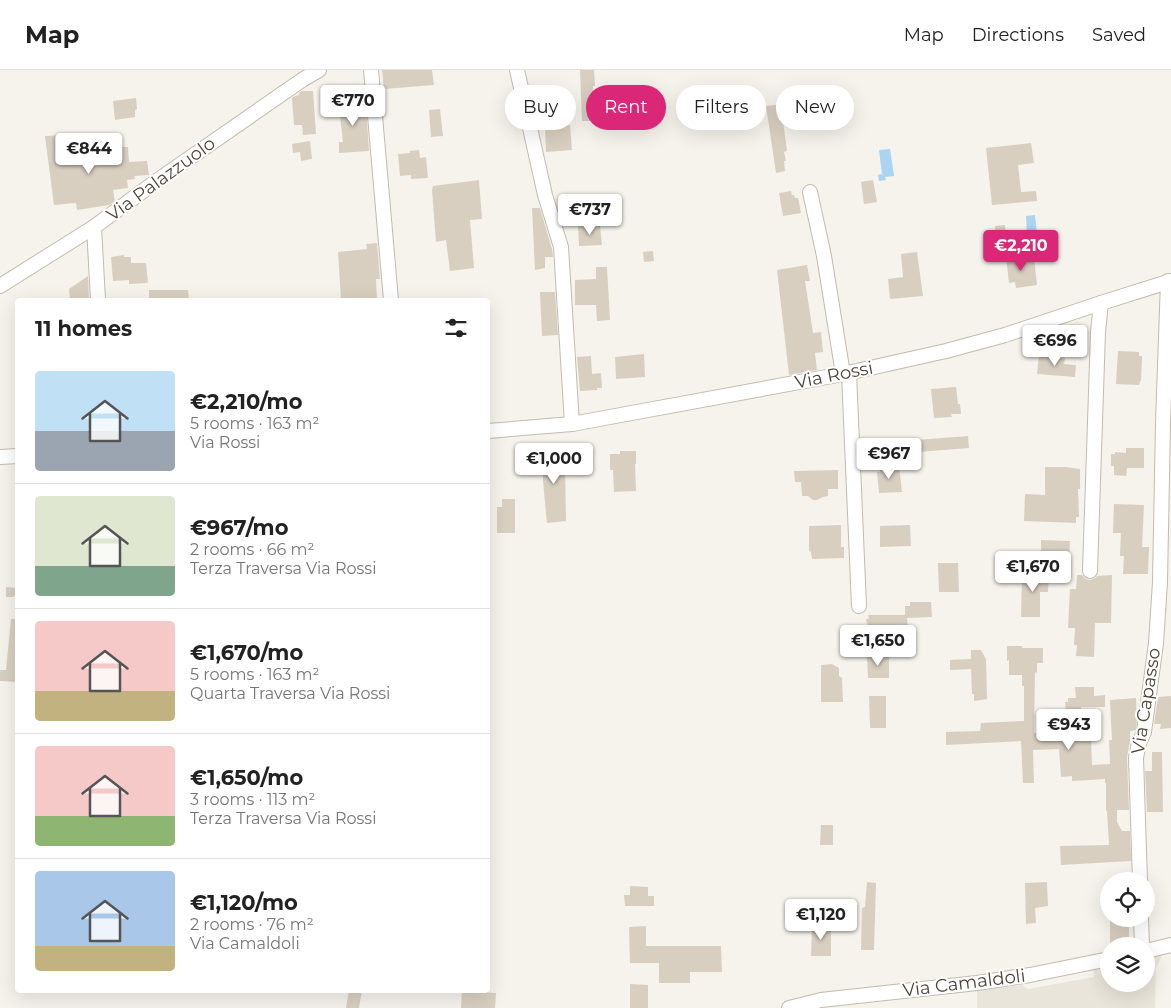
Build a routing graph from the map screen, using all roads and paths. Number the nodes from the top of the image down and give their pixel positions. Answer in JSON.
{"nodes":[{"id":1,"x":319,"y":70,"type":"edge"},
{"id":2,"x":371,"y":70,"type":"edge"},
{"id":3,"x":517,"y":70,"type":"edge"},
{"id":4,"x":810,"y":192,"type":"dead end"},
{"id":5,"x":94,"y":227,"type":"junction"},
{"id":6,"x":1170,"y":281,"type":"edge"},
{"id":7,"x":0,"y":286,"type":"edge"},
{"id":8,"x":98,"y":298,"type":"edge"},
{"id":9,"x":391,"y":298,"type":"edge"},
{"id":10,"x":1101,"y":303,"type":"junction"},
{"id":11,"x":846,"y":374,"type":"junction"},
{"id":12,"x":572,"y":424,"type":"junction"},
{"id":13,"x":490,"y":431,"type":"edge"},
{"id":14,"x":15,"y":456,"type":"edge"},
{"id":15,"x":0,"y":458,"type":"edge"},
{"id":16,"x":1090,"y":571,"type":"dead end"},
{"id":17,"x":859,"y":606,"type":"dead end"},
{"id":18,"x":1140,"y":872,"type":"edge"},
{"id":19,"x":1171,"y":945,"type":"edge"},
{"id":20,"x":1155,"y":949,"type":"edge"},
{"id":21,"x":1100,"y":961,"type":"edge"},
{"id":22,"x":789,"y":1008,"type":"edge"}],
"edges":[{"from":1,"to":5,"type":"street","name":"Via Palazzuolo"},
{"from":2,"to":9,"type":"street"},
{"from":3,"to":12,"type":"street"},
{"from":4,"to":11,"type":"street"},
{"from":5,"to":7,"type":"street","name":"Via Palazzuolo"},
{"from":5,"to":8,"type":"street"},
{"from":6,"to":10,"type":"street","name":"Via Rossi"},
{"from":6,"to":18,"type":"street","name":"Via Capasso"},
{"from":10,"to":11,"type":"street","name":"Via Rossi"},
{"from":10,"to":16,"type":"street"},
{"from":11,"to":12,"type":"street","name":"Via Rossi"},
{"from":11,"to":17,"type":"street"},
{"from":12,"to":13,"type":"street","name":"Via Rossi"},
{"from":14,"to":15,"type":"street"},
{"from":19,"to":20,"type":"street"},
{"from":21,"to":22,"type":"street","name":"Via Camaldoli"}]}
